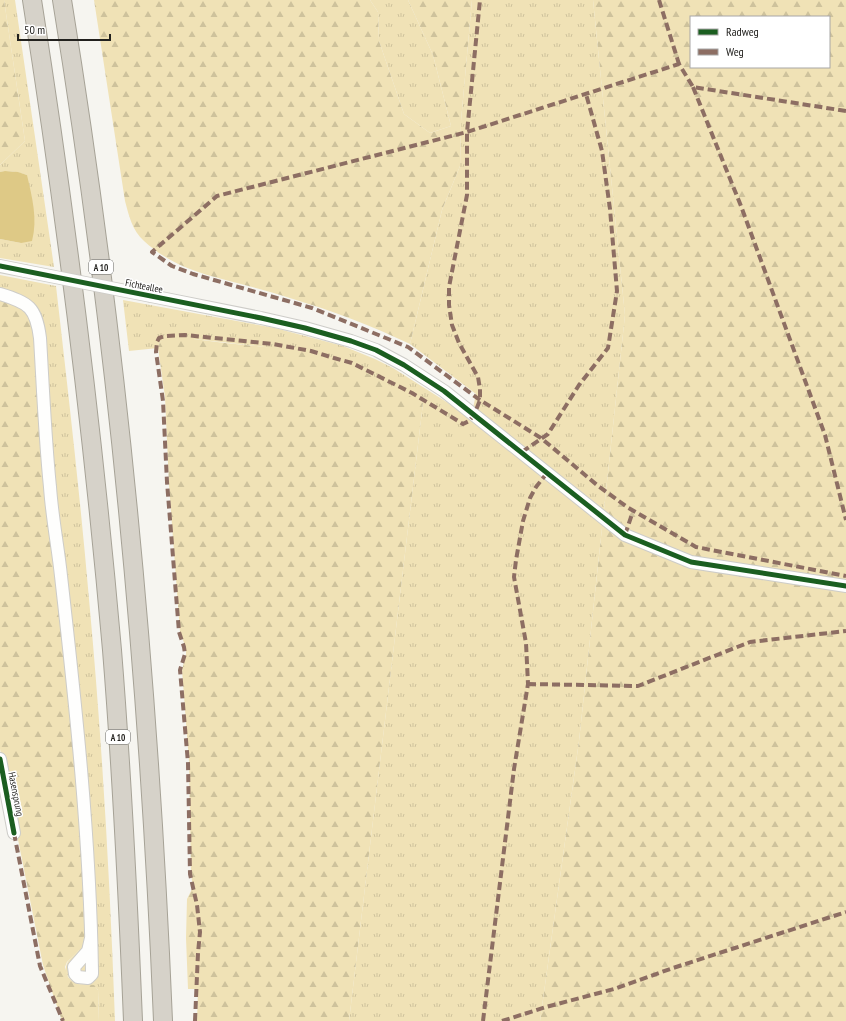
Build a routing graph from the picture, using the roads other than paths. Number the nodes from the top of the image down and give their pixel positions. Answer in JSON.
{"nodes":[{"id":1,"x":32,"y":0,"type":"edge"},
{"id":2,"x":62,"y":0,"type":"edge"},
{"id":3,"x":0,"y":266,"type":"edge"},
{"id":4,"x":0,"y":294,"type":"edge"},
{"id":5,"x":846,"y":586,"type":"edge"},
{"id":6,"x":0,"y":759,"type":"edge"},
{"id":7,"x":14,"y":833,"type":"dead end"},
{"id":8,"x":91,"y":938,"type":"dead end"},
{"id":9,"x":133,"y":1021,"type":"edge"},
{"id":10,"x":163,"y":1021,"type":"edge"}],
"edges":[{"from":1,"to":9,"type":"highway","number":"A 10"},
{"from":2,"to":10,"type":"highway","number":"A 10"},
{"from":3,"to":5,"type":"street","name":"Fichteallee","bridge":true},
{"from":4,"to":8,"type":"street"},
{"from":6,"to":7,"type":"street","name":"Hasensprung"}]}
